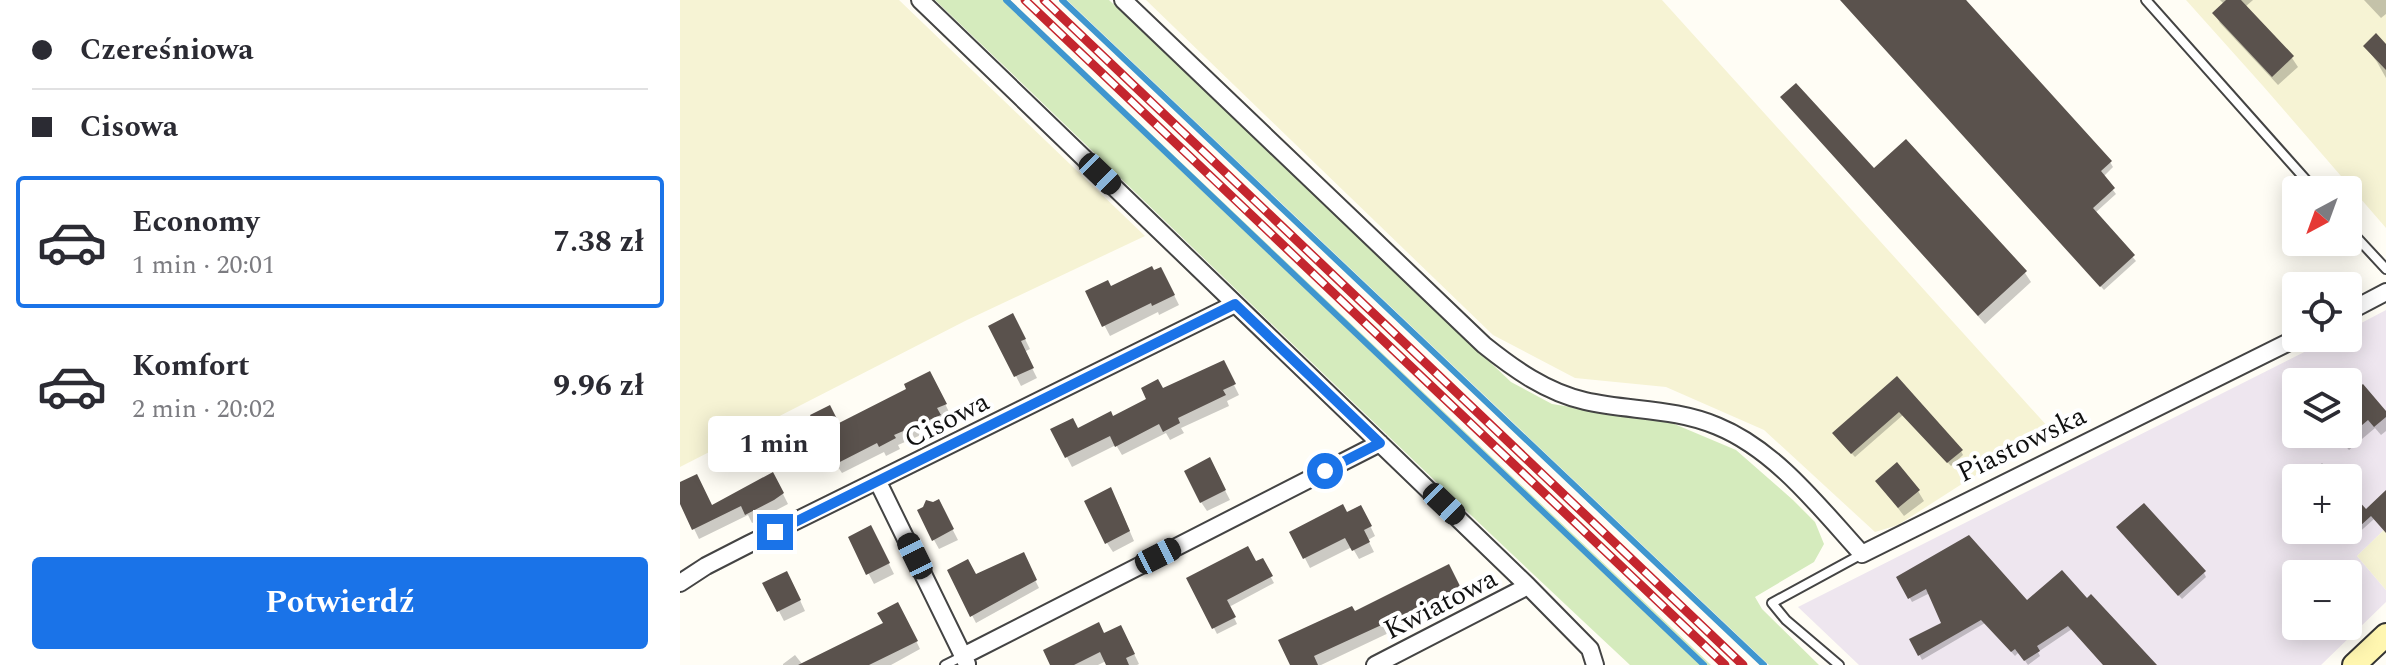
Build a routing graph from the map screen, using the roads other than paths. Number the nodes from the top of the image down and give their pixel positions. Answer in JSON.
{"nodes":[{"id":1,"x":920,"y":0,"type":"edge"},
{"id":2,"x":1123,"y":0,"type":"edge"},
{"id":3,"x":2146,"y":0,"type":"edge"},
{"id":4,"x":2303,"y":176,"type":"edge"},
{"id":5,"x":2362,"y":243,"type":"edge"},
{"id":6,"x":2386,"y":269,"type":"edge"},
{"id":7,"x":2386,"y":292,"type":"edge"},
{"id":8,"x":1235,"y":304,"type":"junction"},
{"id":9,"x":2362,"y":305,"type":"edge"},
{"id":10,"x":2282,"y":345,"type":"edge"},
{"id":11,"x":1380,"y":443,"type":"junction"},
{"id":12,"x":878,"y":482,"type":"junction"},
{"id":13,"x":1862,"y":554,"type":"junction"},
{"id":14,"x":680,"y":583,"type":"edge"},
{"id":15,"x":1528,"y":586,"type":"junction"},
{"id":16,"x":2386,"y":635,"type":"edge"},
{"id":17,"x":966,"y":660,"type":"edge"},
{"id":18,"x":945,"y":665,"type":"edge"},
{"id":19,"x":1375,"y":665,"type":"edge"},
{"id":20,"x":1595,"y":665,"type":"edge"},
{"id":21,"x":1839,"y":665,"type":"edge"},
{"id":22,"x":2354,"y":665,"type":"edge"}],
"edges":[{"from":1,"to":8,"type":"street"},
{"from":2,"to":13,"type":"street"},
{"from":3,"to":4,"type":"lane"},
{"from":5,"to":6,"type":"lane"},
{"from":7,"to":9,"type":"street"},
{"from":8,"to":11,"type":"street"},
{"from":8,"to":12,"type":"street","name":"Cisowa"},
{"from":10,"to":13,"type":"street","name":"Piastowska"},
{"from":11,"to":15,"type":"street"},
{"from":11,"to":17,"type":"street"},
{"from":12,"to":14,"type":"street","name":"Cisowa"},
{"from":12,"to":17,"type":"street"},
{"from":13,"to":21,"type":"lane","name":"Piastowska"},
{"from":15,"to":19,"type":"street","name":"Kwiatowa"},
{"from":15,"to":20,"type":"street"},
{"from":16,"to":22,"type":"street"},
{"from":17,"to":18,"type":"lane"}]}
